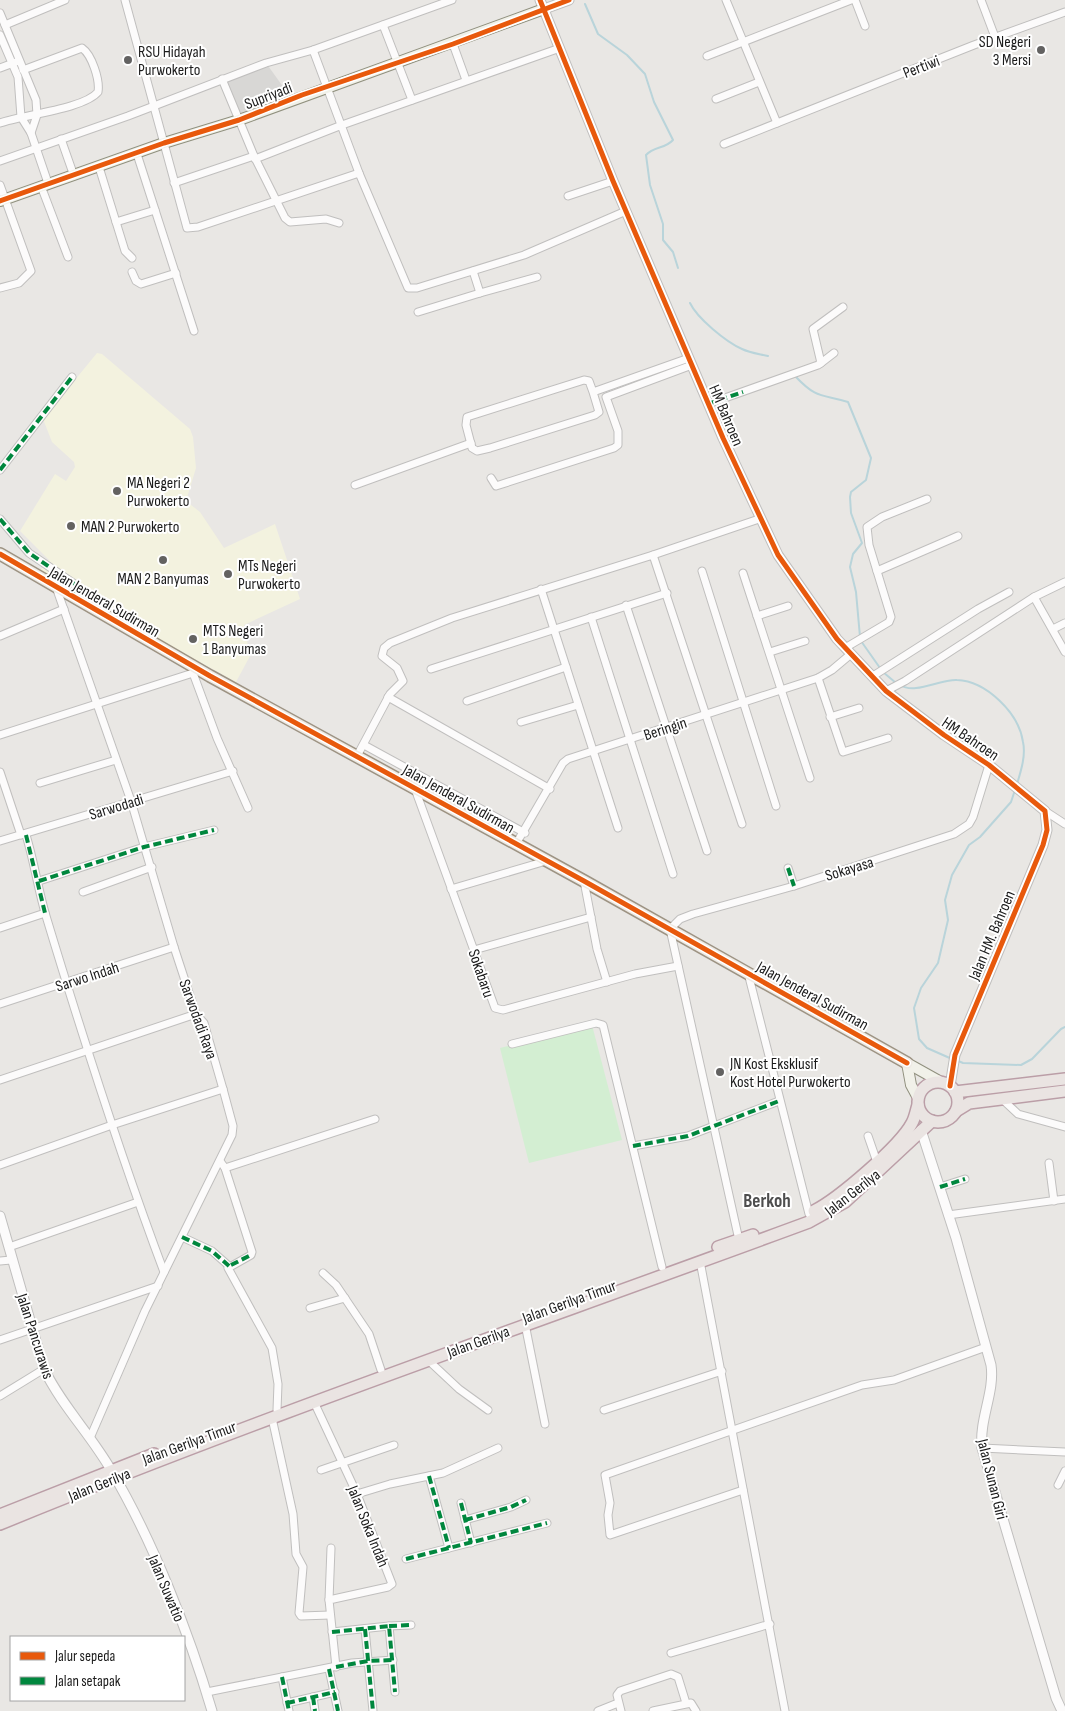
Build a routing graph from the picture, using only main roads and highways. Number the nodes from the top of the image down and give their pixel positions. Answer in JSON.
{"nodes":[{"id":1,"x":542,"y":5,"type":"edge"},
{"id":2,"x":2,"y":200,"type":"edge"},
{"id":3,"x":0,"y":554,"type":"edge"},
{"id":4,"x":907,"y":1063,"type":"junction"},
{"id":5,"x":1062,"y":1079,"type":"edge"},
{"id":6,"x":949,"y":1087,"type":"junction"},
{"id":7,"x":1065,"y":1091,"type":"edge"},
{"id":8,"x":918,"y":1101,"type":"junction"},
{"id":9,"x":956,"y":1111,"type":"junction"},
{"id":10,"x":932,"y":1121,"type":"junction"},
{"id":11,"x":778,"y":1229,"type":"junction"},
{"id":12,"x":397,"y":1368,"type":"junction"},
{"id":13,"x":275,"y":1414,"type":"junction"},
{"id":14,"x":125,"y":1465,"type":"joint"},
{"id":15,"x":113,"y":1474,"type":"junction"},
{"id":16,"x":6,"y":1516,"type":"edge"},
{"id":17,"x":0,"y":1524,"type":"edge"}],
"edges":[{"from":1,"to":2,"type":"main road","name":"Supriyadi"},
{"from":3,"to":4,"type":"main road","name":"Jalan Jenderal Sudirman"},
{"from":4,"to":6,"type":"main road"},
{"from":4,"to":8,"type":"main road"},
{"from":5,"to":6,"type":"highway"},
{"from":6,"to":8,"type":"highway"},
{"from":6,"to":9,"type":"highway"},
{"from":7,"to":9,"type":"highway"},
{"from":8,"to":10,"type":"highway"},
{"from":8,"to":11,"type":"highway","name":"Jalan Gerilya Timur"},
{"from":9,"to":10,"type":"highway"},
{"from":10,"to":11,"type":"highway","name":"Jalan Gerilya"},
{"from":11,"to":12,"type":"highway","name":"Jalan Gerilya Timur"},
{"from":11,"to":12,"type":"highway","name":"Jalan Gerilya"},
{"from":12,"to":13,"type":"highway","name":"Jalan Gerilya"},
{"from":12,"to":13,"type":"highway","name":"Jalan Gerilya Timur"},
{"from":13,"to":14,"type":"highway","name":"Jalan Gerilya Timur"},
{"from":13,"to":15,"type":"highway","name":"Jalan Gerilya"},
{"from":14,"to":15,"type":"highway","name":"Jalan Gerilya"},
{"from":15,"to":16,"type":"highway","name":"Jalan Gerilya"},
{"from":16,"to":17,"type":"highway","name":"Jalan Gerilya"}]}
